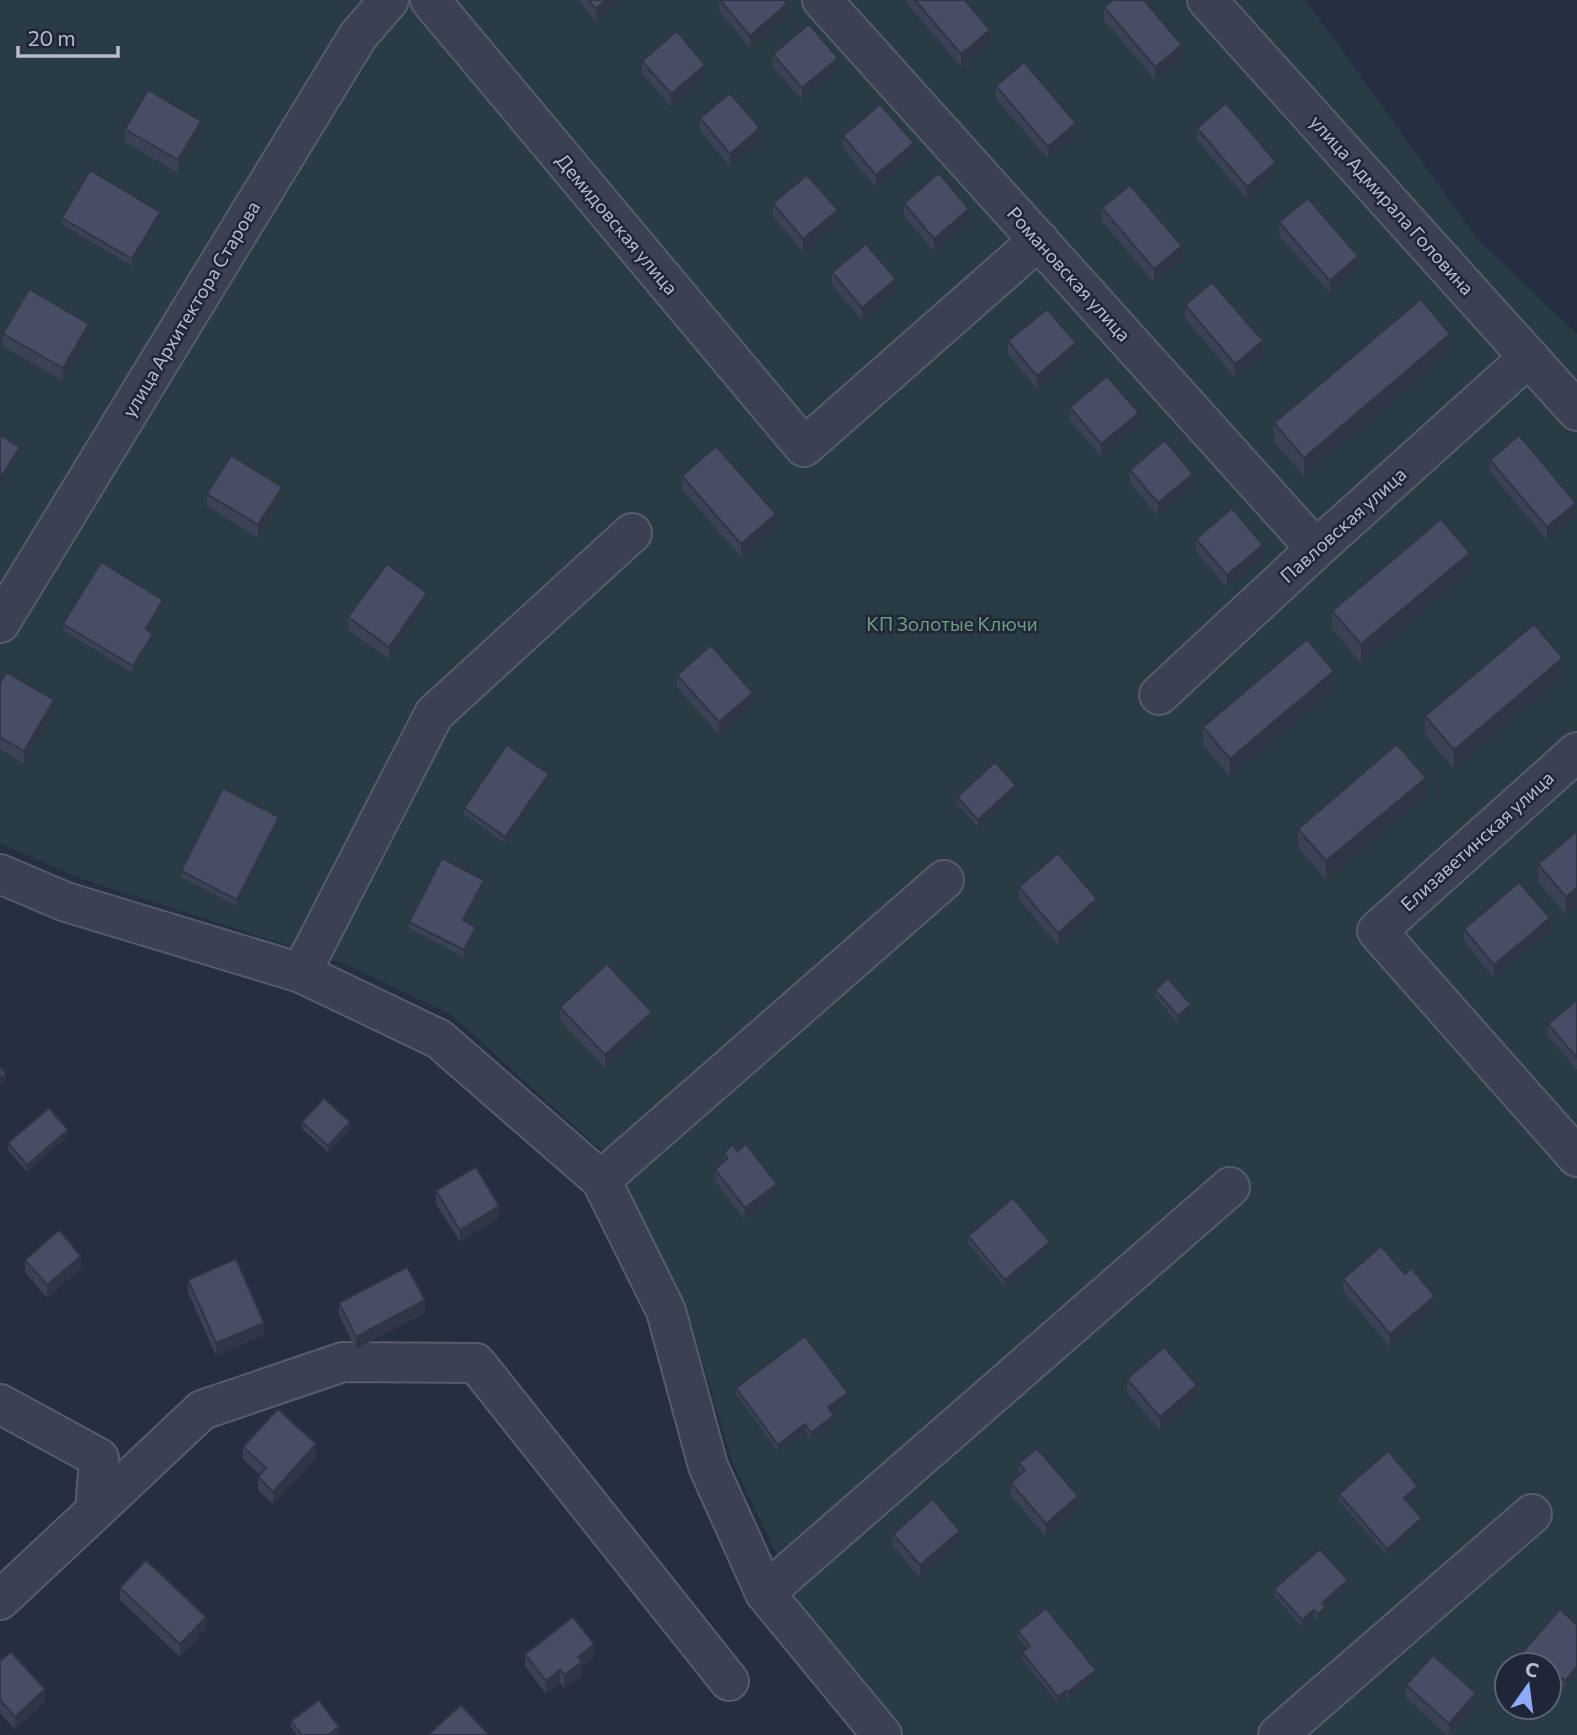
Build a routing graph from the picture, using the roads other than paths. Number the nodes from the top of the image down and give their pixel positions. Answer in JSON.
{"nodes":[{"id":1,"x":389,"y":0,"type":"edge"},
{"id":2,"x":430,"y":0,"type":"edge"},
{"id":3,"x":822,"y":0,"type":"edge"},
{"id":4,"x":1208,"y":0,"type":"edge"},
{"id":5,"x":1039,"y":240,"type":"junction"},
{"id":6,"x":1530,"y":357,"type":"junction"},
{"id":7,"x":1577,"y":411,"type":"edge"},
{"id":8,"x":632,"y":533,"type":"dead end"},
{"id":9,"x":1316,"y":550,"type":"junction"},
{"id":10,"x":0,"y":623,"type":"edge"},
{"id":11,"x":1159,"y":695,"type":"dead end"},
{"id":12,"x":1577,"y":752,"type":"edge"},
{"id":13,"x":0,"y":874,"type":"edge"},
{"id":14,"x":944,"y":880,"type":"dead end"},
{"id":15,"x":301,"y":973,"type":"junction"},
{"id":16,"x":1577,"y":1157,"type":"edge"},
{"id":17,"x":601,"y":1180,"type":"junction"},
{"id":18,"x":1230,"y":1187,"type":"dead end"},
{"id":19,"x":0,"y":1404,"type":"edge"},
{"id":20,"x":95,"y":1511,"type":"junction"},
{"id":21,"x":1532,"y":1514,"type":"dead end"},
{"id":22,"x":765,"y":1593,"type":"junction"},
{"id":23,"x":0,"y":1600,"type":"edge"},
{"id":24,"x":729,"y":1681,"type":"dead end"},
{"id":25,"x":882,"y":1735,"type":"edge"},
{"id":26,"x":1278,"y":1735,"type":"edge"}],
"edges":[{"from":1,"to":10,"type":"street","name":"улица Архитектора Старова"},
{"from":2,"to":5,"type":"street","name":"Демидовская улица"},
{"from":3,"to":5,"type":"street","name":"Романовская улица"},
{"from":4,"to":6,"type":"street","name":"улица Адмирала Головина"},
{"from":5,"to":9,"type":"street","name":"Романовская улица"},
{"from":6,"to":7,"type":"street","name":"улица Адмирала Головина"},
{"from":6,"to":9,"type":"street","name":"Павловская улица"},
{"from":8,"to":15,"type":"street"},
{"from":9,"to":11,"type":"street","name":"Павловская улица"},
{"from":12,"to":16,"type":"street","name":"Елизаветинская улица"},
{"from":13,"to":15,"type":"street"},
{"from":14,"to":17,"type":"street"},
{"from":15,"to":17,"type":"street"},
{"from":17,"to":22,"type":"street"},
{"from":18,"to":22,"type":"street"},
{"from":19,"to":20,"type":"street"},
{"from":20,"to":23,"type":"street"},
{"from":20,"to":24,"type":"street"},
{"from":21,"to":26,"type":"street"},
{"from":22,"to":25,"type":"street"}]}
